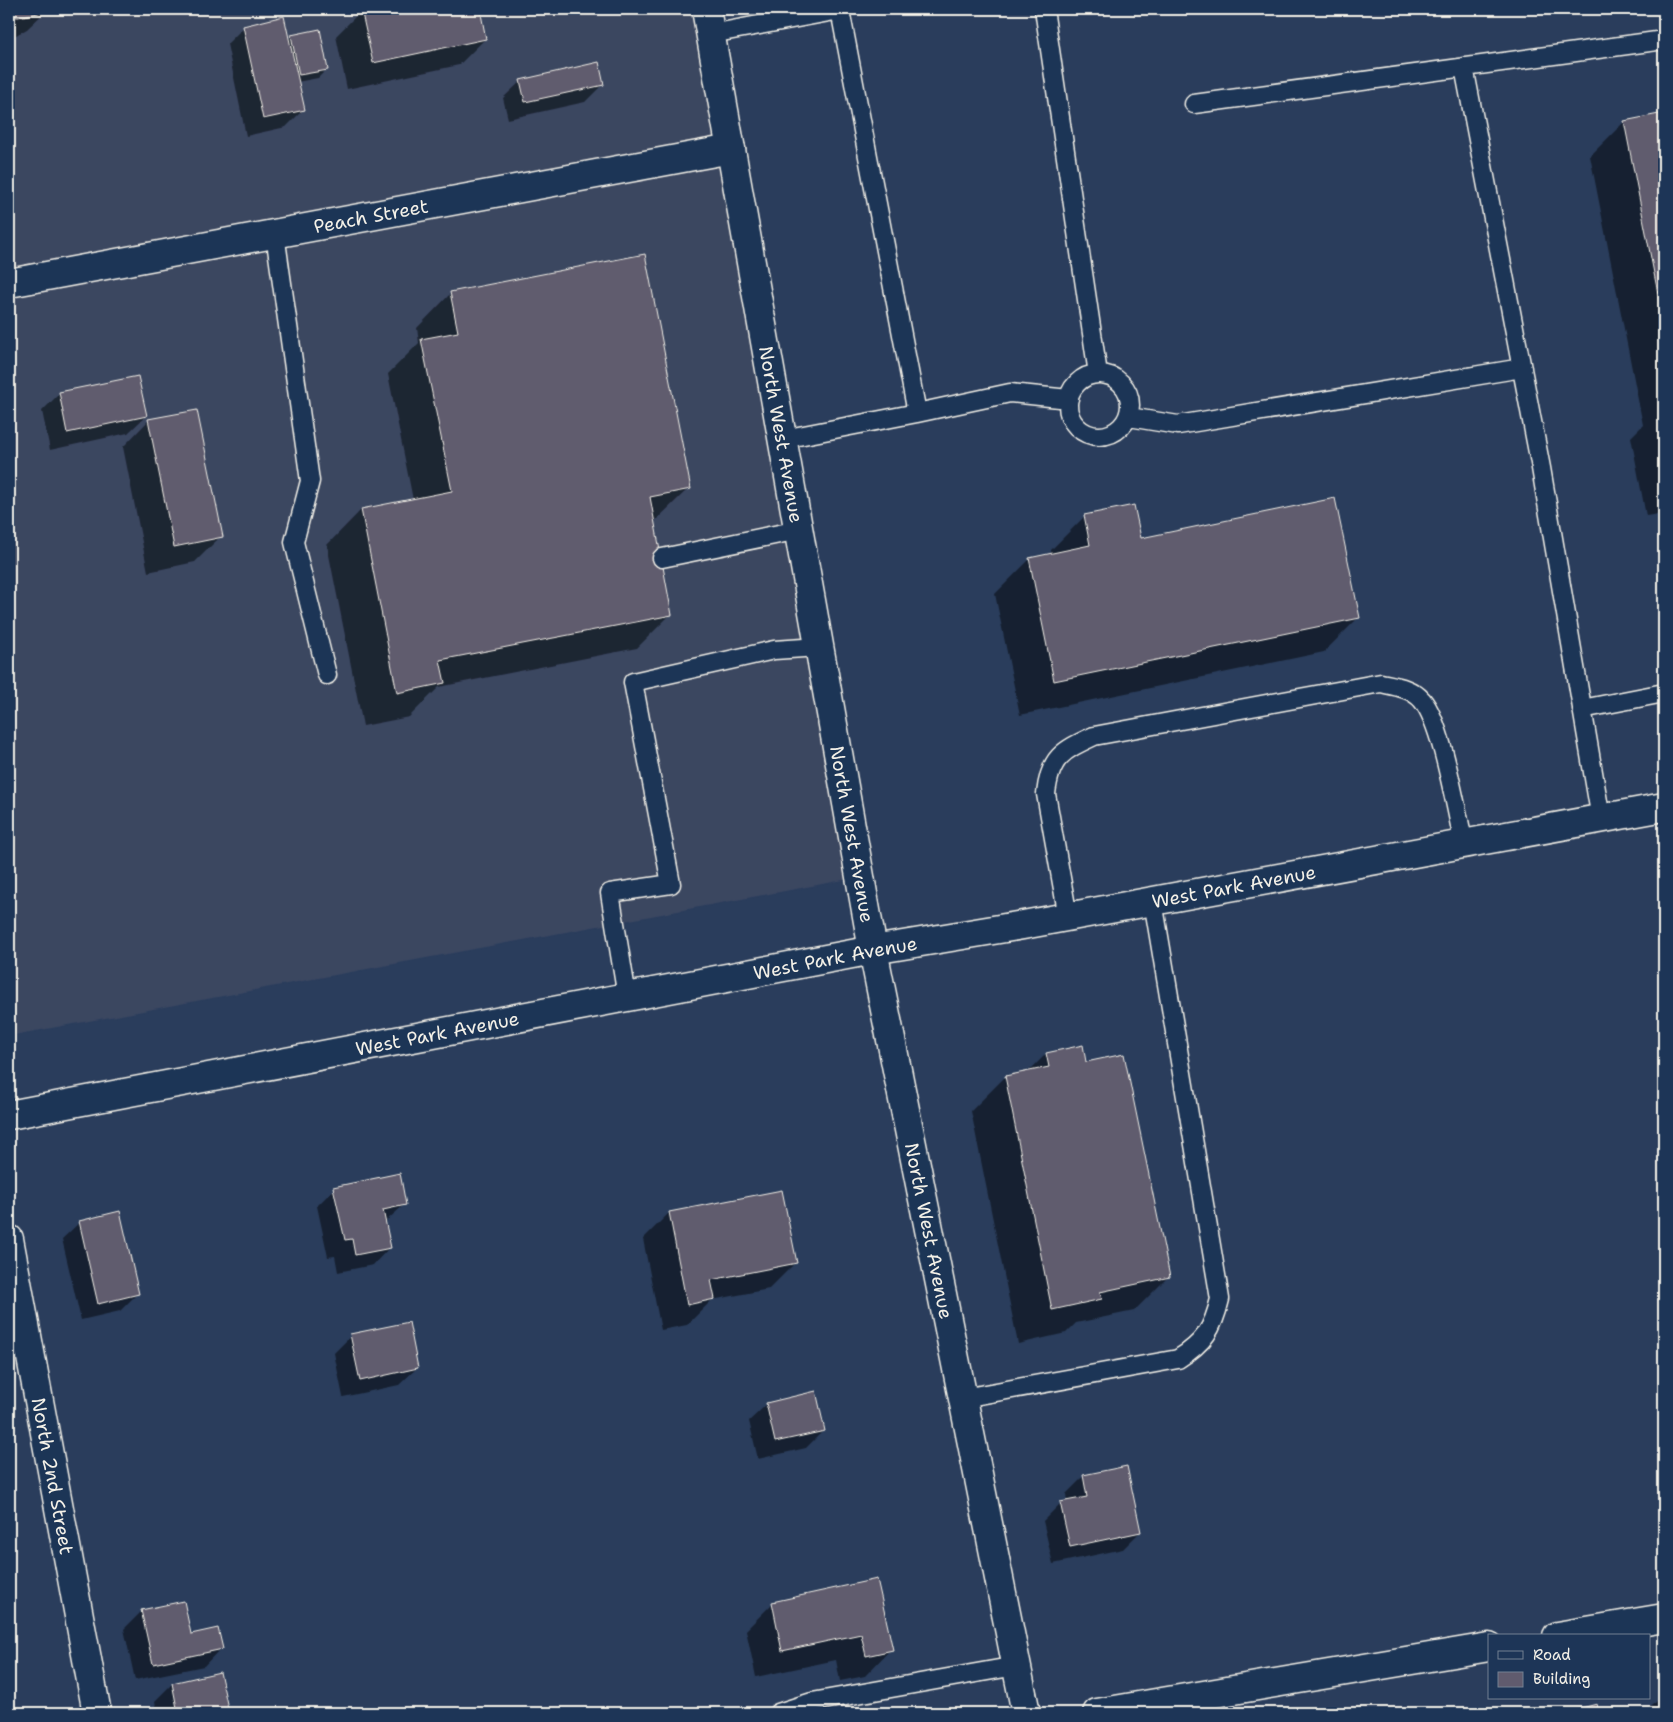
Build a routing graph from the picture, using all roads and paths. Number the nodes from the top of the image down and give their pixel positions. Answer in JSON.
{"nodes":[{"id":1,"x":842,"y":9,"type":"edge"},
{"id":2,"x":1044,"y":9,"type":"edge"},
{"id":3,"x":708,"y":22,"type":"edge"},
{"id":4,"x":1664,"y":40,"type":"edge"},
{"id":5,"x":1464,"y":67,"type":"junction"},
{"id":6,"x":1194,"y":104,"type":"dead end"},
{"id":7,"x":731,"y":149,"type":"junction"},
{"id":8,"x":275,"y":234,"type":"junction"},
{"id":9,"x":9,"y":283,"type":"edge"},
{"id":10,"x":1522,"y":368,"type":"junction"},
{"id":11,"x":1098,"y":374,"type":"junction"},
{"id":12,"x":1069,"y":399,"type":"junction"},
{"id":13,"x":917,"y":414,"type":"junction"},
{"id":14,"x":1129,"y":417,"type":"junction"},
{"id":15,"x":783,"y":439,"type":"junction"},
{"id":16,"x":799,"y":530,"type":"junction"},
{"id":17,"x":662,"y":558,"type":"dead end"},
{"id":18,"x":819,"y":647,"type":"junction"},
{"id":19,"x":327,"y":675,"type":"dead end"},
{"id":20,"x":1664,"y":693,"type":"edge"},
{"id":21,"x":1582,"y":709,"type":"junction"},
{"id":22,"x":1664,"y":807,"type":"edge"},
{"id":23,"x":1601,"y":819,"type":"junction"},
{"id":24,"x":1464,"y":844,"type":"junction"},
{"id":25,"x":1153,"y":901,"type":"junction"},
{"id":26,"x":1068,"y":916,"type":"junction"},
{"id":27,"x":873,"y":950,"type":"junction"},
{"id":28,"x":627,"y":997,"type":"junction"},
{"id":29,"x":9,"y":1115,"type":"edge"},
{"id":30,"x":9,"y":1239,"type":"edge"},
{"id":31,"x":963,"y":1398,"type":"junction"},
{"id":32,"x":1664,"y":1618,"type":"edge"},
{"id":33,"x":1568,"y":1634,"type":"edge"},
{"id":34,"x":1488,"y":1647,"type":"edge"},
{"id":35,"x":1016,"y":1666,"type":"junction"},
{"id":36,"x":97,"y":1713,"type":"edge"},
{"id":37,"x":778,"y":1713,"type":"edge"},
{"id":38,"x":1026,"y":1713,"type":"edge"},
{"id":39,"x":1097,"y":1713,"type":"edge"}],
"edges":[{"from":1,"to":3,"type":"lane"},
{"from":1,"to":13,"type":"lane"},
{"from":2,"to":11,"type":"lane"},
{"from":3,"to":7,"type":"street","name":"North West Avenue"},
{"from":4,"to":5,"type":"lane"},
{"from":5,"to":6,"type":"lane"},
{"from":5,"to":10,"type":"lane"},
{"from":7,"to":8,"type":"street","name":"Peach Street"},
{"from":7,"to":15,"type":"street","name":"North West Avenue"},
{"from":8,"to":9,"type":"street","name":"Peach Street"},
{"from":8,"to":19,"type":"lane"},
{"from":10,"to":14,"type":"lane"},
{"from":10,"to":21,"type":"lane"},
{"from":11,"to":12,"type":"lane"},
{"from":11,"to":14,"type":"lane"},
{"from":12,"to":13,"type":"lane"},
{"from":12,"to":14,"type":"lane"},
{"from":13,"to":15,"type":"lane"},
{"from":15,"to":16,"type":"street","name":"North West Avenue"},
{"from":16,"to":17,"type":"lane"},
{"from":16,"to":18,"type":"street","name":"North West Avenue"},
{"from":18,"to":27,"type":"street","name":"North West Avenue"},
{"from":18,"to":28,"type":"lane"},
{"from":20,"to":21,"type":"lane"},
{"from":21,"to":23,"type":"lane"},
{"from":22,"to":23,"type":"street","name":"West Park Avenue"},
{"from":23,"to":24,"type":"street","name":"West Park Avenue"},
{"from":24,"to":25,"type":"street","name":"West Park Avenue"},
{"from":24,"to":26,"type":"lane"},
{"from":25,"to":26,"type":"street","name":"West Park Avenue"},
{"from":25,"to":31,"type":"lane"},
{"from":26,"to":27,"type":"street","name":"West Park Avenue"},
{"from":27,"to":28,"type":"street","name":"West Park Avenue"},
{"from":27,"to":31,"type":"street","name":"North West Avenue"},
{"from":28,"to":29,"type":"street","name":"West Park Avenue"},
{"from":30,"to":36,"type":"street","name":"North 2nd Street"},
{"from":31,"to":35,"type":"street","name":"North West Avenue"},
{"from":32,"to":33,"type":"street"},
{"from":34,"to":39,"type":"street"},
{"from":35,"to":37,"type":"lane"},
{"from":35,"to":38,"type":"street","name":"North West Avenue"}]}
